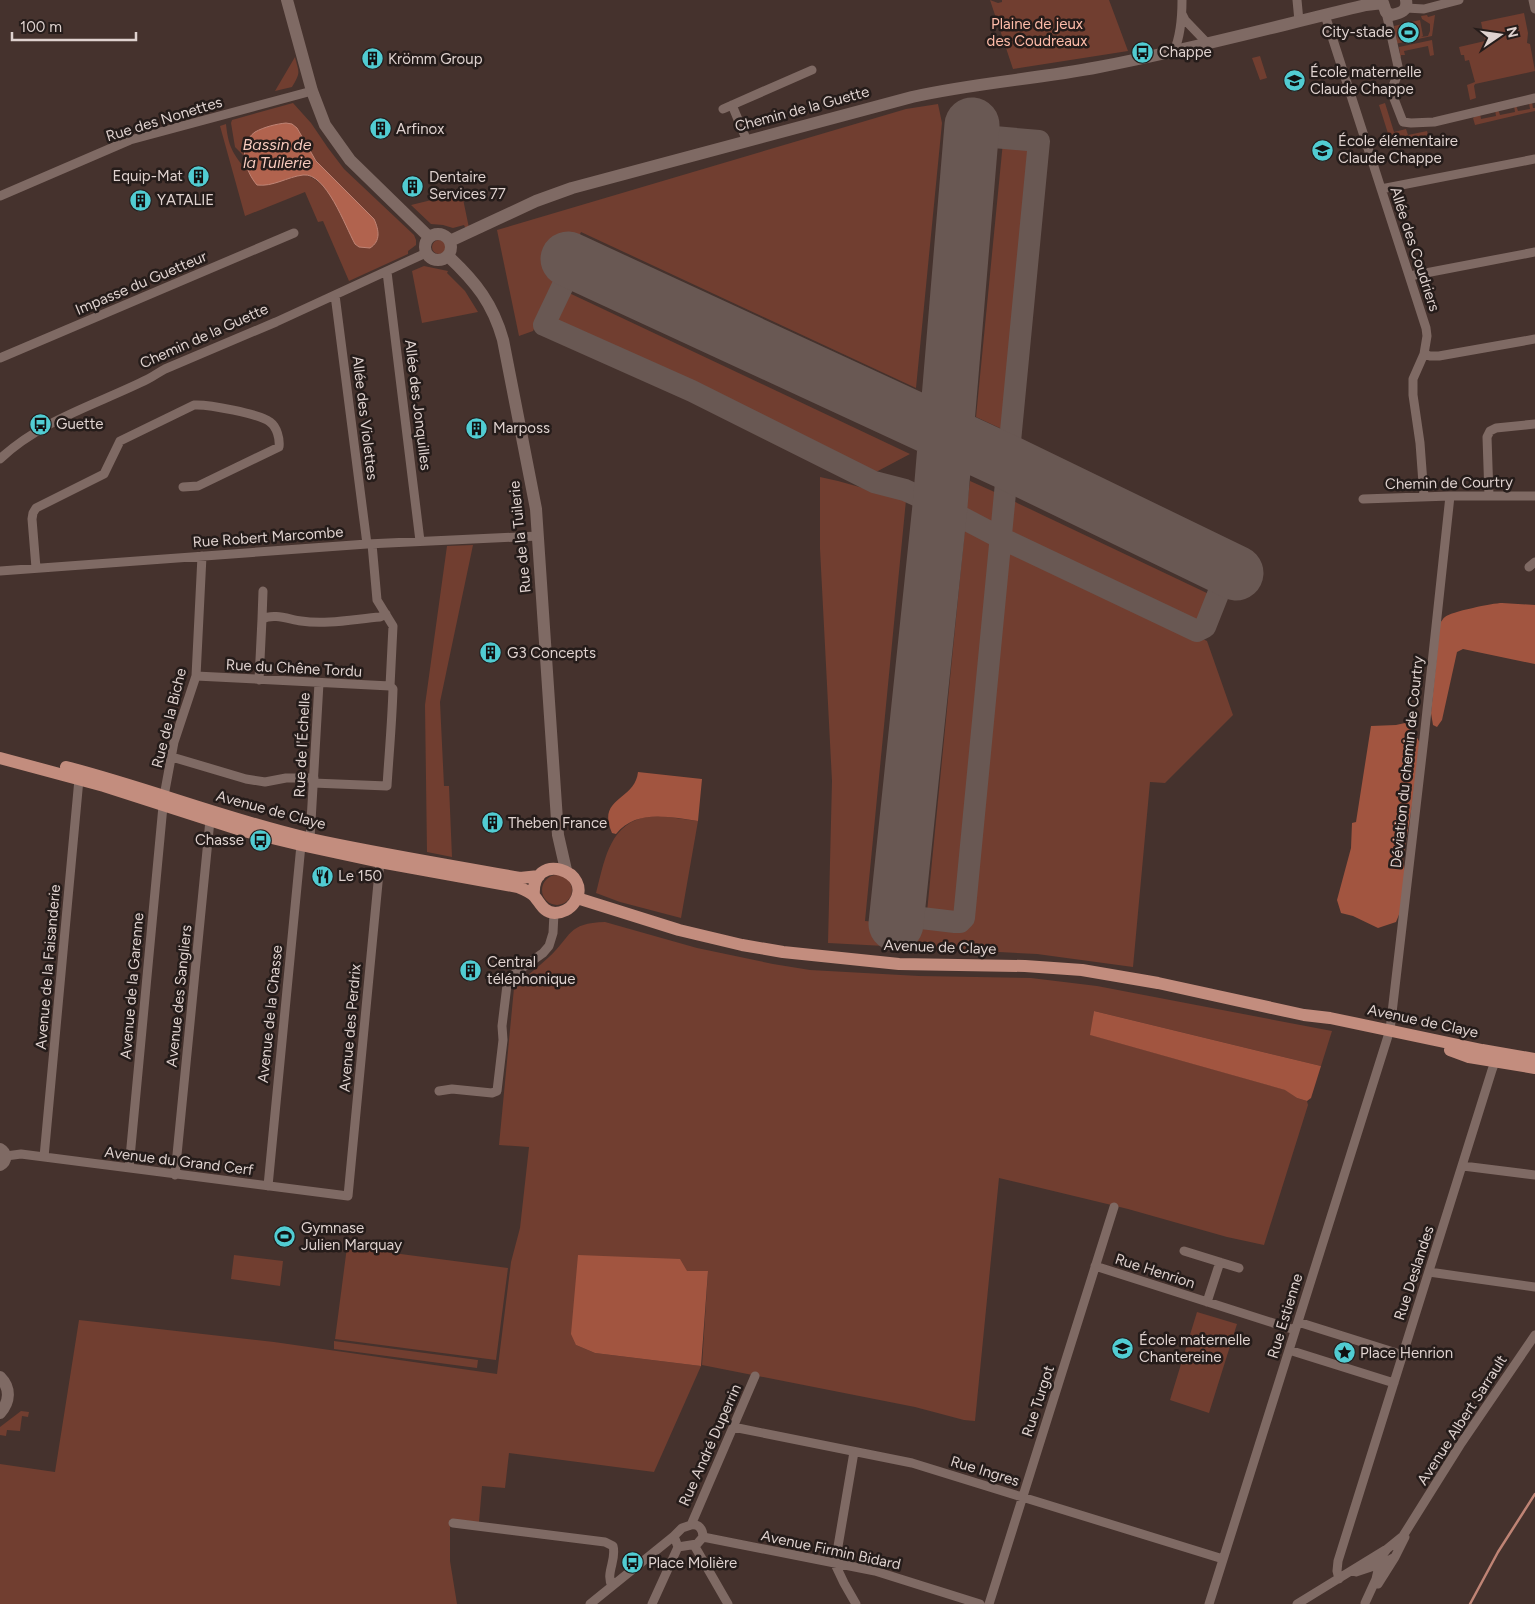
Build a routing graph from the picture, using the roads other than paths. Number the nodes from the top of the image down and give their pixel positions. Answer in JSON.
{"nodes":[{"id":1,"x":287,"y":0,"type":"edge"},
{"id":2,"x":1182,"y":0,"type":"edge"},
{"id":3,"x":1297,"y":0,"type":"edge"},
{"id":4,"x":1460,"y":0,"type":"edge"},
{"id":5,"x":1533,"y":0,"type":"edge"},
{"id":6,"x":1406,"y":2,"type":"edge"},
{"id":7,"x":1384,"y":5,"type":"edge"},
{"id":8,"x":1535,"y":9,"type":"edge"},
{"id":9,"x":1182,"y":14,"type":"junction"},
{"id":10,"x":1325,"y":15,"type":"junction"},
{"id":11,"x":1299,"y":21,"type":"junction"},
{"id":12,"x":1194,"y":28,"type":"junction"},
{"id":13,"x":1180,"y":31,"type":"junction"},
{"id":14,"x":1208,"y":44,"type":"junction"},
{"id":15,"x":1174,"y":51,"type":"junction"},
{"id":16,"x":812,"y":70,"type":"dead end"},
{"id":17,"x":312,"y":91,"type":"junction"},
{"id":18,"x":1535,"y":98,"type":"edge"},
{"id":19,"x":732,"y":105,"type":"junction"},
{"id":20,"x":723,"y":109,"type":"dead end"},
{"id":21,"x":747,"y":141,"type":"junction"},
{"id":22,"x":1535,"y":159,"type":"edge"},
{"id":23,"x":1381,"y":190,"type":"junction"},
{"id":24,"x":0,"y":196,"type":"edge"},
{"id":25,"x":294,"y":233,"type":"dead end"},
{"id":26,"x":429,"y":237,"type":"junction"},
{"id":27,"x":450,"y":241,"type":"junction"},
{"id":28,"x":1535,"y":252,"type":"edge"},
{"id":29,"x":426,"y":253,"type":"junction"},
{"id":30,"x":448,"y":256,"type":"junction"},
{"id":31,"x":387,"y":272,"type":"junction"},
{"id":32,"x":1410,"y":276,"type":"junction"},
{"id":33,"x":335,"y":295,"type":"junction"},
{"id":34,"x":1535,"y":340,"type":"edge"},
{"id":35,"x":1424,"y":354,"type":"junction"},
{"id":36,"x":0,"y":358,"type":"edge"},
{"id":37,"x":1535,"y":424,"type":"edge"},
{"id":38,"x":0,"y":459,"type":"edge"},
{"id":39,"x":183,"y":487,"type":"dead end"},
{"id":40,"x":1450,"y":496,"type":"junction"},
{"id":41,"x":1489,"y":496,"type":"junction"},
{"id":42,"x":1535,"y":496,"type":"edge"},
{"id":43,"x":1424,"y":497,"type":"junction"},
{"id":44,"x":1363,"y":499,"type":"dead end"},
{"id":45,"x":538,"y":536,"type":"junction"},
{"id":46,"x":420,"y":541,"type":"junction"},
{"id":47,"x":369,"y":544,"type":"junction"},
{"id":48,"x":202,"y":556,"type":"junction"},
{"id":49,"x":36,"y":568,"type":"junction"},
{"id":50,"x":0,"y":571,"type":"edge"},
{"id":51,"x":263,"y":591,"type":"dead end"},
{"id":52,"x":386,"y":614,"type":"junction"},
{"id":53,"x":262,"y":619,"type":"junction"},
{"id":54,"x":196,"y":676,"type":"junction"},
{"id":55,"x":258,"y":680,"type":"junction"},
{"id":56,"x":319,"y":683,"type":"junction"},
{"id":57,"x":390,"y":686,"type":"junction"},
{"id":58,"x":0,"y":750,"type":"edge"},
{"id":59,"x":172,"y":757,"type":"junction"},
{"id":60,"x":0,"y":758,"type":"edge"},
{"id":61,"x":79,"y":779,"type":"junction"},
{"id":62,"x":313,"y":780,"type":"junction"},
{"id":63,"x":163,"y":801,"type":"junction"},
{"id":64,"x":210,"y":820,"type":"junction"},
{"id":65,"x":558,"y":834,"type":"junction"},
{"id":66,"x":306,"y":842,"type":"junction"},
{"id":67,"x":380,"y":862,"type":"junction"},
{"id":68,"x":566,"y":870,"type":"junction"},
{"id":69,"x":542,"y":873,"type":"junction"},
{"id":70,"x":534,"y":896,"type":"junction"},
{"id":71,"x":577,"y":898,"type":"junction"},
{"id":72,"x":554,"y":913,"type":"junction"},
{"id":73,"x":1389,"y":1033,"type":"junction"},
{"id":74,"x":1535,"y":1060,"type":"edge"},
{"id":75,"x":1496,"y":1062,"type":"junction"},
{"id":76,"x":1535,"y":1068,"type":"edge"},
{"id":77,"x":438,"y":1091,"type":"dead end"},
{"id":78,"x":2,"y":1157,"type":"edge"},
{"id":79,"x":44,"y":1158,"type":"junction"},
{"id":80,"x":1463,"y":1166,"type":"junction"},
{"id":81,"x":129,"y":1168,"type":"junction"},
{"id":82,"x":176,"y":1175,"type":"junction"},
{"id":83,"x":1535,"y":1175,"type":"edge"},
{"id":84,"x":268,"y":1186,"type":"junction"},
{"id":85,"x":348,"y":1196,"type":"joint"},
{"id":86,"x":1114,"y":1207,"type":"dead end"},
{"id":87,"x":1184,"y":1251,"type":"dead end"},
{"id":88,"x":1220,"y":1262,"type":"junction"},
{"id":89,"x":1095,"y":1266,"type":"junction"},
{"id":90,"x":1239,"y":1268,"type":"dead end"},
{"id":91,"x":1429,"y":1272,"type":"junction"},
{"id":92,"x":1535,"y":1287,"type":"edge"},
{"id":93,"x":1207,"y":1302,"type":"junction"},
{"id":94,"x":1297,"y":1326,"type":"junction"},
{"id":95,"x":1535,"y":1335,"type":"edge"},
{"id":96,"x":1289,"y":1350,"type":"junction"},
{"id":97,"x":1403,"y":1355,"type":"junction"},
{"id":98,"x":755,"y":1376,"type":"dead end"},
{"id":99,"x":1,"y":1377,"type":"edge"},
{"id":100,"x":1394,"y":1383,"type":"junction"},
{"id":101,"x":0,"y":1413,"type":"edge"},
{"id":102,"x":733,"y":1427,"type":"junction"},
{"id":103,"x":854,"y":1452,"type":"junction"},
{"id":104,"x":1022,"y":1496,"type":"junction"},
{"id":105,"x":1413,"y":1521,"type":"junction"},
{"id":106,"x":453,"y":1523,"type":"dead end"},
{"id":107,"x":690,"y":1525,"type":"junction"},
{"id":108,"x":703,"y":1537,"type":"junction"},
{"id":109,"x":676,"y":1543,"type":"junction"},
{"id":110,"x":694,"y":1545,"type":"junction"},
{"id":111,"x":1387,"y":1549,"type":"junction"},
{"id":112,"x":1395,"y":1557,"type":"junction"},
{"id":113,"x":1224,"y":1559,"type":"junction"},
{"id":114,"x":835,"y":1564,"type":"junction"},
{"id":115,"x":1380,"y":1564,"type":"junction"},
{"id":116,"x":1342,"y":1577,"type":"junction"},
{"id":117,"x":612,"y":1586,"type":"junction"},
{"id":118,"x":1364,"y":1603,"type":"edge"},
{"id":119,"x":590,"y":1604,"type":"edge"},
{"id":120,"x":652,"y":1604,"type":"edge"},
{"id":121,"x":728,"y":1604,"type":"edge"},
{"id":122,"x":856,"y":1604,"type":"edge"},
{"id":123,"x":980,"y":1604,"type":"edge"},
{"id":124,"x":989,"y":1604,"type":"edge"},
{"id":125,"x":1209,"y":1604,"type":"edge"},
{"id":126,"x":1297,"y":1604,"type":"edge"}],
"edges":[{"from":1,"to":17,"type":"street"},
{"from":2,"to":9,"type":"street"},
{"from":3,"to":11,"type":"street"},
{"from":4,"to":6,"type":"street"},
{"from":5,"to":8,"type":"street"},
{"from":6,"to":7,"type":"street","name":"Chemin de la Guette"},
{"from":7,"to":10,"type":"street","name":"Chemin de la Guette"},
{"from":7,"to":18,"type":"street"},
{"from":9,"to":12,"type":"street"},
{"from":9,"to":13,"type":"street"},
{"from":10,"to":11,"type":"street","name":"Chemin de la Guette"},
{"from":10,"to":23,"type":"street","name":"Allée des Coudriers"},
{"from":11,"to":14,"type":"street","name":"Chemin de la Guette"},
{"from":12,"to":13,"type":"street"},
{"from":12,"to":14,"type":"street"},
{"from":13,"to":15,"type":"street"},
{"from":14,"to":15,"type":"street","name":"Chemin de la Guette"},
{"from":15,"to":21,"type":"street","name":"Chemin de la Guette"},
{"from":16,"to":19,"type":"street"},
{"from":17,"to":24,"type":"street","name":"Rue des Nonettes"},
{"from":17,"to":26,"type":"street"},
{"from":19,"to":20,"type":"street"},
{"from":19,"to":21,"type":"street"},
{"from":21,"to":27,"type":"street","name":"Chemin de la Guette"},
{"from":22,"to":23,"type":"street"},
{"from":23,"to":32,"type":"street","name":"Allée des Coudriers"},
{"from":25,"to":36,"type":"street","name":"Impasse du Guetteur"},
{"from":26,"to":27,"type":"street"},
{"from":26,"to":29,"type":"street"},
{"from":27,"to":30,"type":"street"},
{"from":28,"to":32,"type":"street"},
{"from":29,"to":30,"type":"street"},
{"from":29,"to":31,"type":"street","name":"Chemin de la Guette"},
{"from":30,"to":45,"type":"street","name":"Rue de la Tuilerie"},
{"from":31,"to":33,"type":"street","name":"Chemin de la Guette"},
{"from":31,"to":46,"type":"street","name":"Allée des Jonquilles"},
{"from":32,"to":35,"type":"street","name":"Allée des Coudriers"},
{"from":33,"to":38,"type":"street","name":"Chemin de la Guette"},
{"from":33,"to":47,"type":"street","name":"Allée des Violettes"},
{"from":34,"to":35,"type":"street"},
{"from":35,"to":43,"type":"street","name":"Allée des Coudriers"},
{"from":37,"to":41,"type":"street"},
{"from":39,"to":49,"type":"street"},
{"from":40,"to":41,"type":"street","name":"Chemin de Courtry"},
{"from":40,"to":43,"type":"street","name":"Chemin de Courtry"},
{"from":40,"to":73,"type":"street","name":"Déviation du chemin de Courtry"},
{"from":41,"to":42,"type":"street","name":"Chemin de Courtry"},
{"from":43,"to":44,"type":"street","name":"Chemin de Courtry"},
{"from":45,"to":46,"type":"street","name":"Rue Robert Marcombe"},
{"from":45,"to":65,"type":"street","name":"Rue de la Tuilerie"},
{"from":46,"to":47,"type":"street","name":"Rue Robert Marcombe"},
{"from":47,"to":48,"type":"street","name":"Rue Robert Marcombe"},
{"from":47,"to":52,"type":"street","name":"Allée des Violettes"},
{"from":48,"to":49,"type":"street","name":"Rue Robert Marcombe"},
{"from":48,"to":54,"type":"street","name":"Rue de la Biche"},
{"from":49,"to":50,"type":"street","name":"Rue Robert Marcombe"},
{"from":51,"to":53,"type":"street"},
{"from":52,"to":53,"type":"street"},
{"from":52,"to":57,"type":"street","name":"Allée des Violettes"},
{"from":53,"to":55,"type":"street"},
{"from":54,"to":55,"type":"street","name":"Rue du Chêne Tordu"},
{"from":54,"to":59,"type":"street","name":"Rue de la Biche"},
{"from":55,"to":56,"type":"street","name":"Rue du Chêne Tordu"},
{"from":56,"to":57,"type":"street","name":"Rue du Chêne Tordu"},
{"from":56,"to":62,"type":"street","name":"Rue de l'Échelle"},
{"from":57,"to":62,"type":"street","name":"Allée des Violettes"},
{"from":58,"to":63,"type":"main road","name":"Avenue de Claye"},
{"from":59,"to":62,"type":"street"},
{"from":59,"to":63,"type":"street","name":"Rue de la Biche"},
{"from":60,"to":61,"type":"main road","name":"Avenue de Claye"},
{"from":61,"to":63,"type":"main road","name":"Avenue de Claye"},
{"from":61,"to":79,"type":"street","name":"Avenue de la Faisanderie"},
{"from":62,"to":66,"type":"street","name":"Rue de l'Échelle"},
{"from":63,"to":64,"type":"main road","name":"Avenue de Claye"},
{"from":63,"to":66,"type":"main road","name":"Avenue de Claye"},
{"from":63,"to":81,"type":"street","name":"Avenue de la Garenne"},
{"from":64,"to":66,"type":"main road","name":"Avenue de Claye"},
{"from":64,"to":82,"type":"street","name":"Avenue des Sangliers"},
{"from":65,"to":68,"type":"street","name":"Rue de la Tuilerie"},
{"from":65,"to":69,"type":"street","name":"Rue de la Tuilerie"},
{"from":66,"to":67,"type":"main road","name":"Avenue de Claye"},
{"from":66,"to":69,"type":"main road","name":"Avenue de Claye"},
{"from":66,"to":84,"type":"street","name":"Avenue de la Chasse"},
{"from":67,"to":70,"type":"main road","name":"Avenue de Claye"},
{"from":67,"to":85,"type":"street","name":"Avenue des Perdrix"},
{"from":68,"to":69,"type":"main road","name":"Avenue de Claye"},
{"from":68,"to":71,"type":"main road"},
{"from":69,"to":70,"type":"main road"},
{"from":70,"to":72,"type":"main road","name":"Avenue de Claye"},
{"from":71,"to":72,"type":"main road"},
{"from":71,"to":73,"type":"main road","name":"Avenue de Claye"},
{"from":72,"to":77,"type":"street"},
{"from":73,"to":74,"type":"main road","name":"Avenue de Claye"},
{"from":73,"to":75,"type":"main road","name":"Avenue de Claye"},
{"from":73,"to":94,"type":"street","name":"Rue Estienne"},
{"from":74,"to":75,"type":"street","name":"Avenue de Claye"},
{"from":75,"to":76,"type":"main road","name":"Avenue de Claye"},
{"from":75,"to":80,"type":"street","name":"Rue Deslandes"},
{"from":78,"to":79,"type":"street","name":"Avenue du Grand Cerf"},
{"from":79,"to":81,"type":"street","name":"Avenue du Grand Cerf"},
{"from":80,"to":83,"type":"street"},
{"from":80,"to":91,"type":"street","name":"Rue Deslandes"},
{"from":81,"to":82,"type":"street","name":"Avenue du Grand Cerf"},
{"from":82,"to":84,"type":"street","name":"Avenue du Grand Cerf"},
{"from":84,"to":85,"type":"street","name":"Avenue du Grand Cerf"},
{"from":86,"to":89,"type":"street","name":"Rue Turgot"},
{"from":87,"to":88,"type":"street","name":"Rue Henrion"},
{"from":88,"to":90,"type":"street","name":"Rue Henrion"},
{"from":88,"to":93,"type":"street","name":"Rue Henrion"},
{"from":89,"to":93,"type":"street","name":"Rue Henrion"},
{"from":89,"to":104,"type":"street","name":"Rue Turgot"},
{"from":91,"to":92,"type":"street"},
{"from":91,"to":97,"type":"street","name":"Rue Deslandes"},
{"from":93,"to":94,"type":"street","name":"Rue Henrion"},
{"from":94,"to":96,"type":"street","name":"Rue Estienne"},
{"from":94,"to":97,"type":"street"},
{"from":95,"to":105,"type":"street","name":"Avenue Albert Sarrault"},
{"from":96,"to":100,"type":"street"},
{"from":96,"to":113,"type":"street","name":"Rue Estienne"},
{"from":97,"to":100,"type":"street","name":"Rue Deslandes"},
{"from":98,"to":102,"type":"street","name":"Rue André Duperrin"},
{"from":99,"to":101,"type":"street"},
{"from":100,"to":116,"type":"street","name":"Rue Deslandes"},
{"from":102,"to":103,"type":"street","name":"Rue Ingres"},
{"from":102,"to":107,"type":"street","name":"Rue André Duperrin"},
{"from":103,"to":104,"type":"street","name":"Rue Ingres"},
{"from":103,"to":114,"type":"street"},
{"from":104,"to":113,"type":"street","name":"Rue Ingres"},
{"from":104,"to":124,"type":"street","name":"Rue Turgot"},
{"from":105,"to":111,"type":"street","name":"Avenue Albert Sarrault"},
{"from":105,"to":112,"type":"street","name":"Avenue Albert Sarrault"},
{"from":106,"to":117,"type":"street"},
{"from":107,"to":108,"type":"street"},
{"from":107,"to":109,"type":"street"},
{"from":108,"to":110,"type":"street"},
{"from":108,"to":114,"type":"street","name":"Avenue Firmin Bidard"},
{"from":109,"to":110,"type":"street"},
{"from":109,"to":117,"type":"street"},
{"from":109,"to":120,"type":"street"},
{"from":110,"to":121,"type":"street"},
{"from":111,"to":115,"type":"street","name":"Avenue Albert Sarrault"},
{"from":111,"to":116,"type":"street"},
{"from":112,"to":115,"type":"street"},
{"from":112,"to":118,"type":"street","name":"Avenue Albert Sarrault"},
{"from":113,"to":125,"type":"street","name":"Rue Estienne"},
{"from":114,"to":122,"type":"street"},
{"from":114,"to":123,"type":"street","name":"Avenue Firmin Bidard"},
{"from":115,"to":116,"type":"street"},
{"from":115,"to":118,"type":"street","name":"Avenue Albert Sarrault"},
{"from":116,"to":126,"type":"street"},
{"from":117,"to":119,"type":"street"}]}
